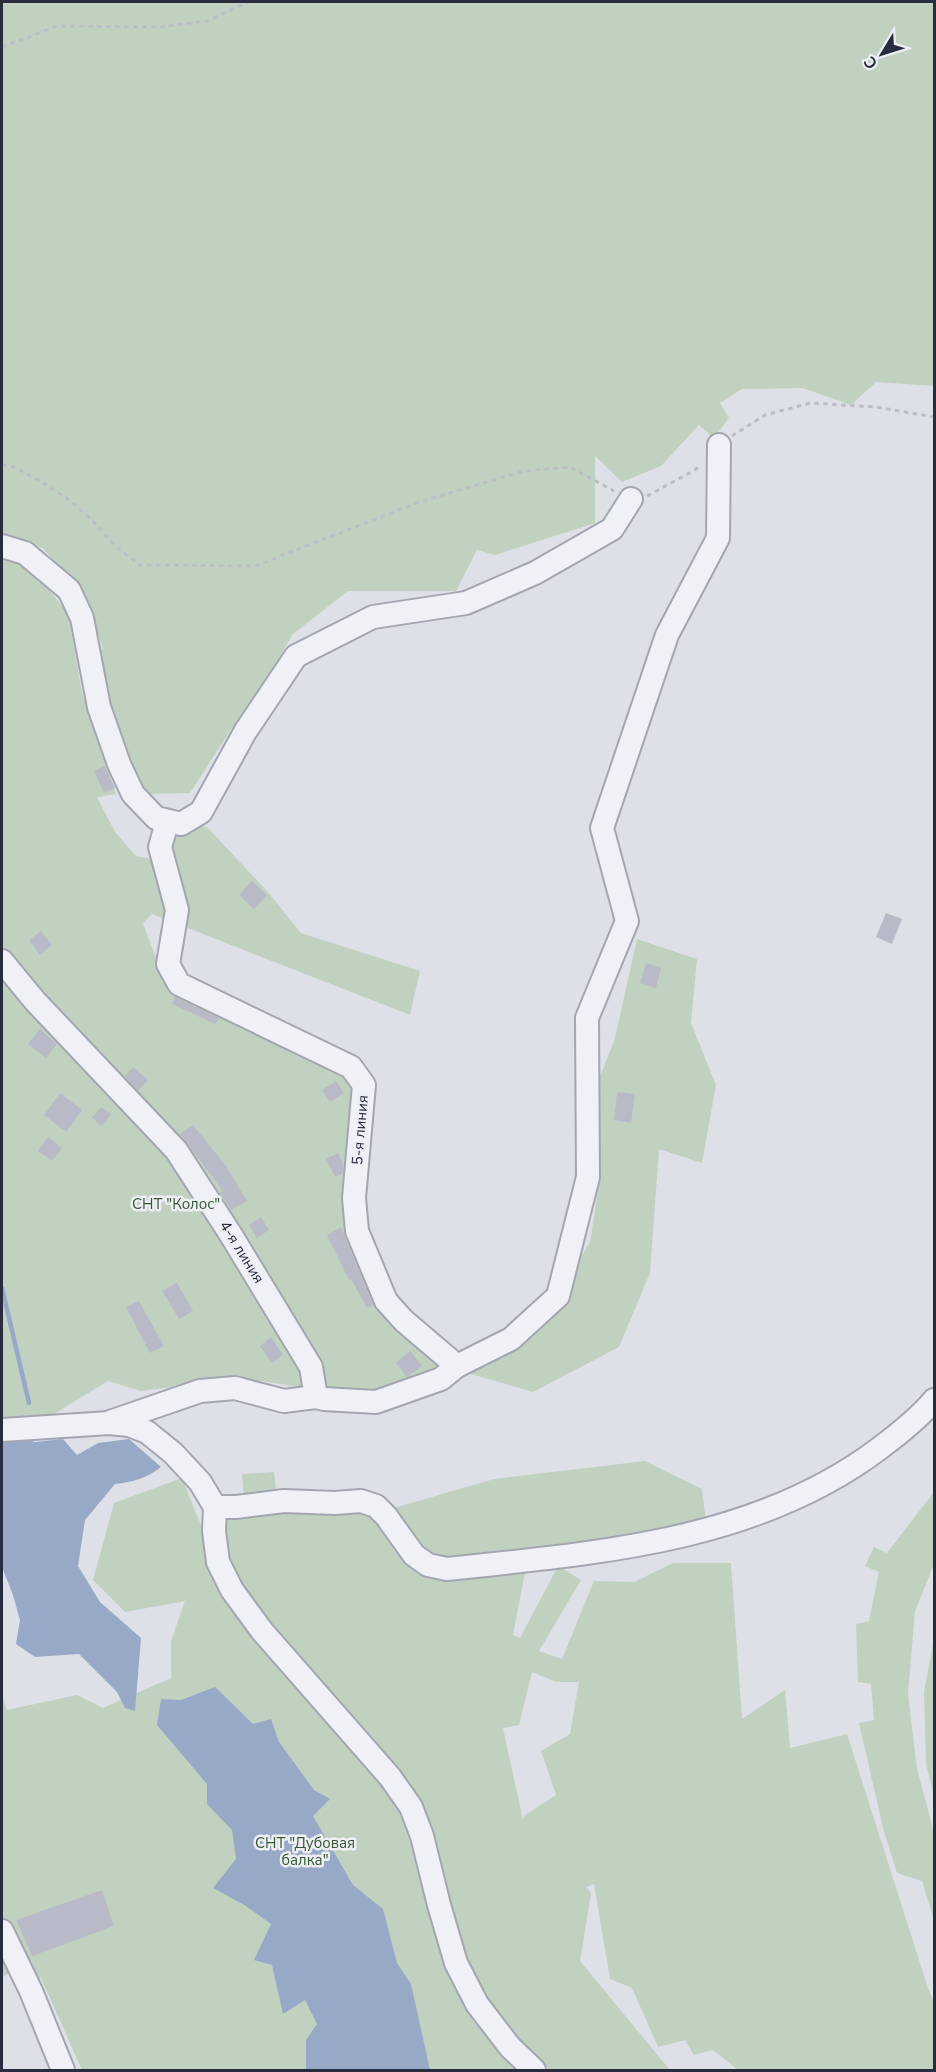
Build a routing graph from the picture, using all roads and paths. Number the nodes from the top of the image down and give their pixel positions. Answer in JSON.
{"nodes":[{"id":1,"x":248,"y":2,"type":"edge"},
{"id":2,"x":2,"y":47,"type":"edge"},
{"id":3,"x":934,"y":417,"type":"edge"},
{"id":4,"x":719,"y":445,"type":"junction"},
{"id":5,"x":2,"y":465,"type":"edge"},
{"id":6,"x":631,"y":499,"type":"junction"},
{"id":7,"x":2,"y":546,"type":"edge"},
{"id":8,"x":166,"y":826,"type":"dead end"},
{"id":9,"x":2,"y":961,"type":"edge"},
{"id":10,"x":457,"y":1366,"type":"junction"},
{"id":11,"x":316,"y":1397,"type":"junction"},
{"id":12,"x":934,"y":1400,"type":"edge"},
{"id":13,"x":109,"y":1423,"type":"junction"},
{"id":14,"x":2,"y":1430,"type":"edge"},
{"id":15,"x":215,"y":1507,"type":"junction"},
{"id":16,"x":2,"y":1931,"type":"edge"},
{"id":17,"x":63,"y":2070,"type":"edge"},
{"id":18,"x":534,"y":2070,"type":"edge"}],
"edges":[{"from":1,"to":2,"type":"path"},
{"from":3,"to":4,"type":"path"},
{"from":4,"to":6,"type":"path"},
{"from":4,"to":10,"type":"street"},
{"from":5,"to":6,"type":"path"},
{"from":6,"to":7,"type":"street"},
{"from":8,"to":10,"type":"street","name":"5-я линия"},
{"from":9,"to":11,"type":"street","name":"4-я линия"},
{"from":10,"to":11,"type":"street"},
{"from":11,"to":13,"type":"street"},
{"from":12,"to":15,"type":"street"},
{"from":13,"to":14,"type":"street"},
{"from":13,"to":15,"type":"street"},
{"from":15,"to":18,"type":"street"},
{"from":16,"to":17,"type":"street"}]}
